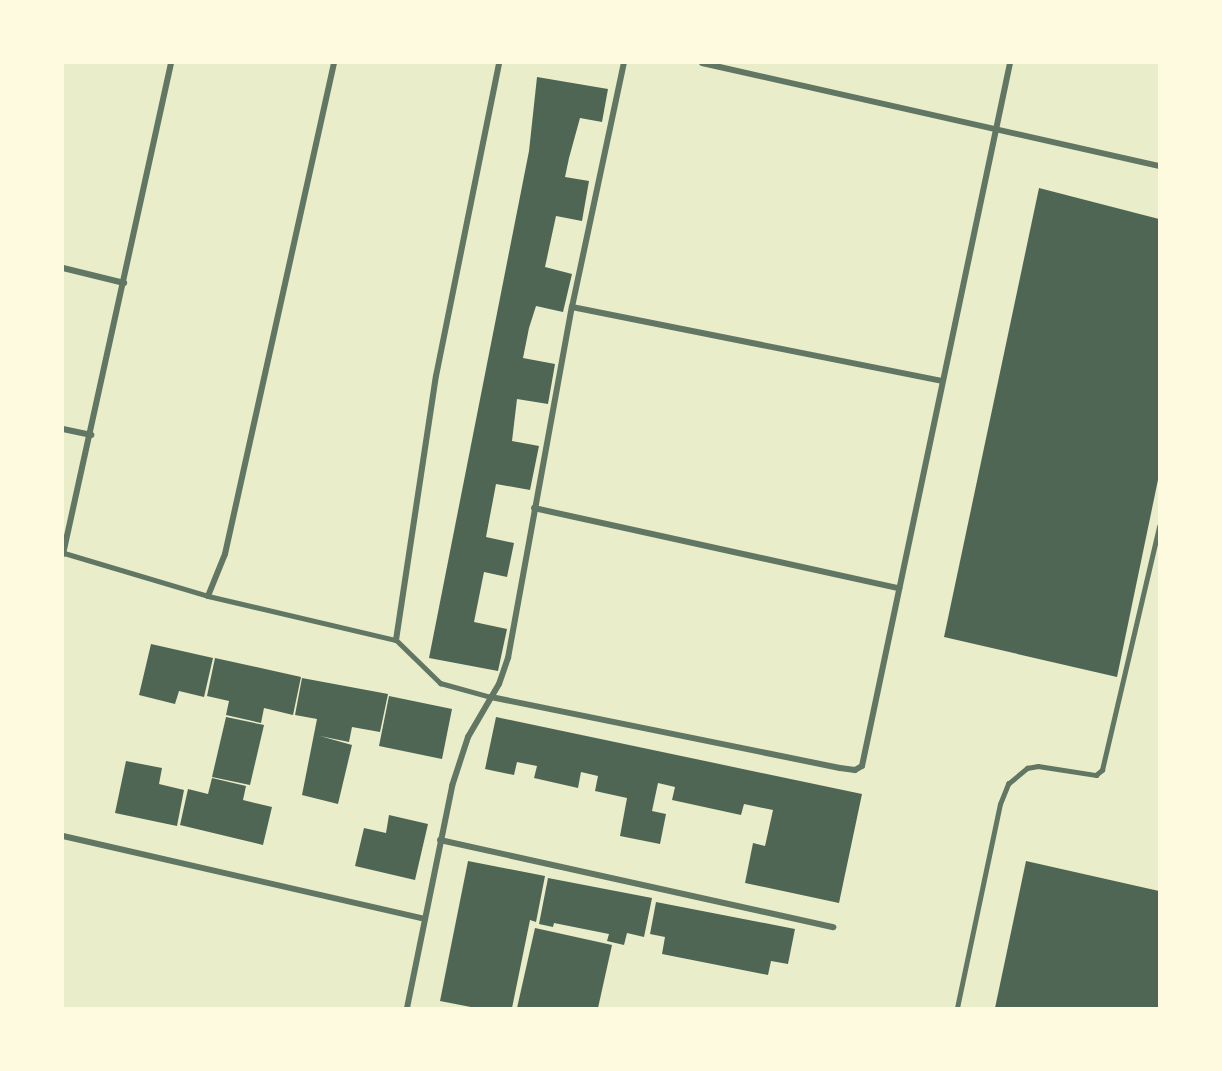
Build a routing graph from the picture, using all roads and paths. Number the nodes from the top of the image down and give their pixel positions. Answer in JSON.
{"nodes":[{"id":1,"x":171,"y":63,"type":"edge"},
{"id":2,"x":334,"y":63,"type":"edge"},
{"id":3,"x":499,"y":63,"type":"edge"},
{"id":4,"x":624,"y":63,"type":"edge"},
{"id":5,"x":702,"y":63,"type":"edge"},
{"id":6,"x":1010,"y":63,"type":"edge"},
{"id":7,"x":710,"y":64,"type":"edge"},
{"id":8,"x":996,"y":130,"type":"junction"},
{"id":9,"x":1159,"y":166,"type":"edge"},
{"id":10,"x":63,"y":268,"type":"edge"},
{"id":11,"x":124,"y":283,"type":"junction"},
{"id":12,"x":572,"y":307,"type":"junction"},
{"id":13,"x":942,"y":381,"type":"junction"},
{"id":14,"x":63,"y":429,"type":"edge"},
{"id":15,"x":91,"y":435,"type":"junction"},
{"id":16,"x":534,"y":508,"type":"junction"},
{"id":17,"x":1159,"y":527,"type":"edge"},
{"id":18,"x":64,"y":554,"type":"edge"},
{"id":19,"x":899,"y":588,"type":"junction"},
{"id":20,"x":208,"y":596,"type":"junction"},
{"id":21,"x":396,"y":640,"type":"junction"},
{"id":22,"x":491,"y":697,"type":"junction"},
{"id":23,"x":63,"y":836,"type":"edge"},
{"id":24,"x":440,"y":840,"type":"junction"},
{"id":25,"x":424,"y":919,"type":"junction"},
{"id":26,"x":833,"y":927,"type":"dead end"},
{"id":27,"x":407,"y":1008,"type":"edge"},
{"id":28,"x":957,"y":1008,"type":"edge"}],
"edges":[{"from":1,"to":11,"type":"street"},
{"from":2,"to":20,"type":"street"},
{"from":3,"to":21,"type":"street"},
{"from":4,"to":12,"type":"street"},
{"from":5,"to":7,"type":"street"},
{"from":6,"to":8,"type":"street"},
{"from":7,"to":8,"type":"street"},
{"from":8,"to":9,"type":"street"},
{"from":8,"to":13,"type":"street"},
{"from":10,"to":11,"type":"street"},
{"from":11,"to":15,"type":"street"},
{"from":12,"to":13,"type":"street"},
{"from":12,"to":16,"type":"street"},
{"from":13,"to":19,"type":"street"},
{"from":14,"to":15,"type":"street"},
{"from":15,"to":18,"type":"street"},
{"from":16,"to":19,"type":"street"},
{"from":16,"to":22,"type":"street"},
{"from":17,"to":28,"type":"lane"},
{"from":18,"to":20,"type":"street"},
{"from":19,"to":22,"type":"street"},
{"from":20,"to":21,"type":"street"},
{"from":21,"to":22,"type":"street"},
{"from":22,"to":24,"type":"street"},
{"from":23,"to":25,"type":"street"},
{"from":24,"to":25,"type":"street"},
{"from":24,"to":26,"type":"street"},
{"from":25,"to":27,"type":"street"}]}
